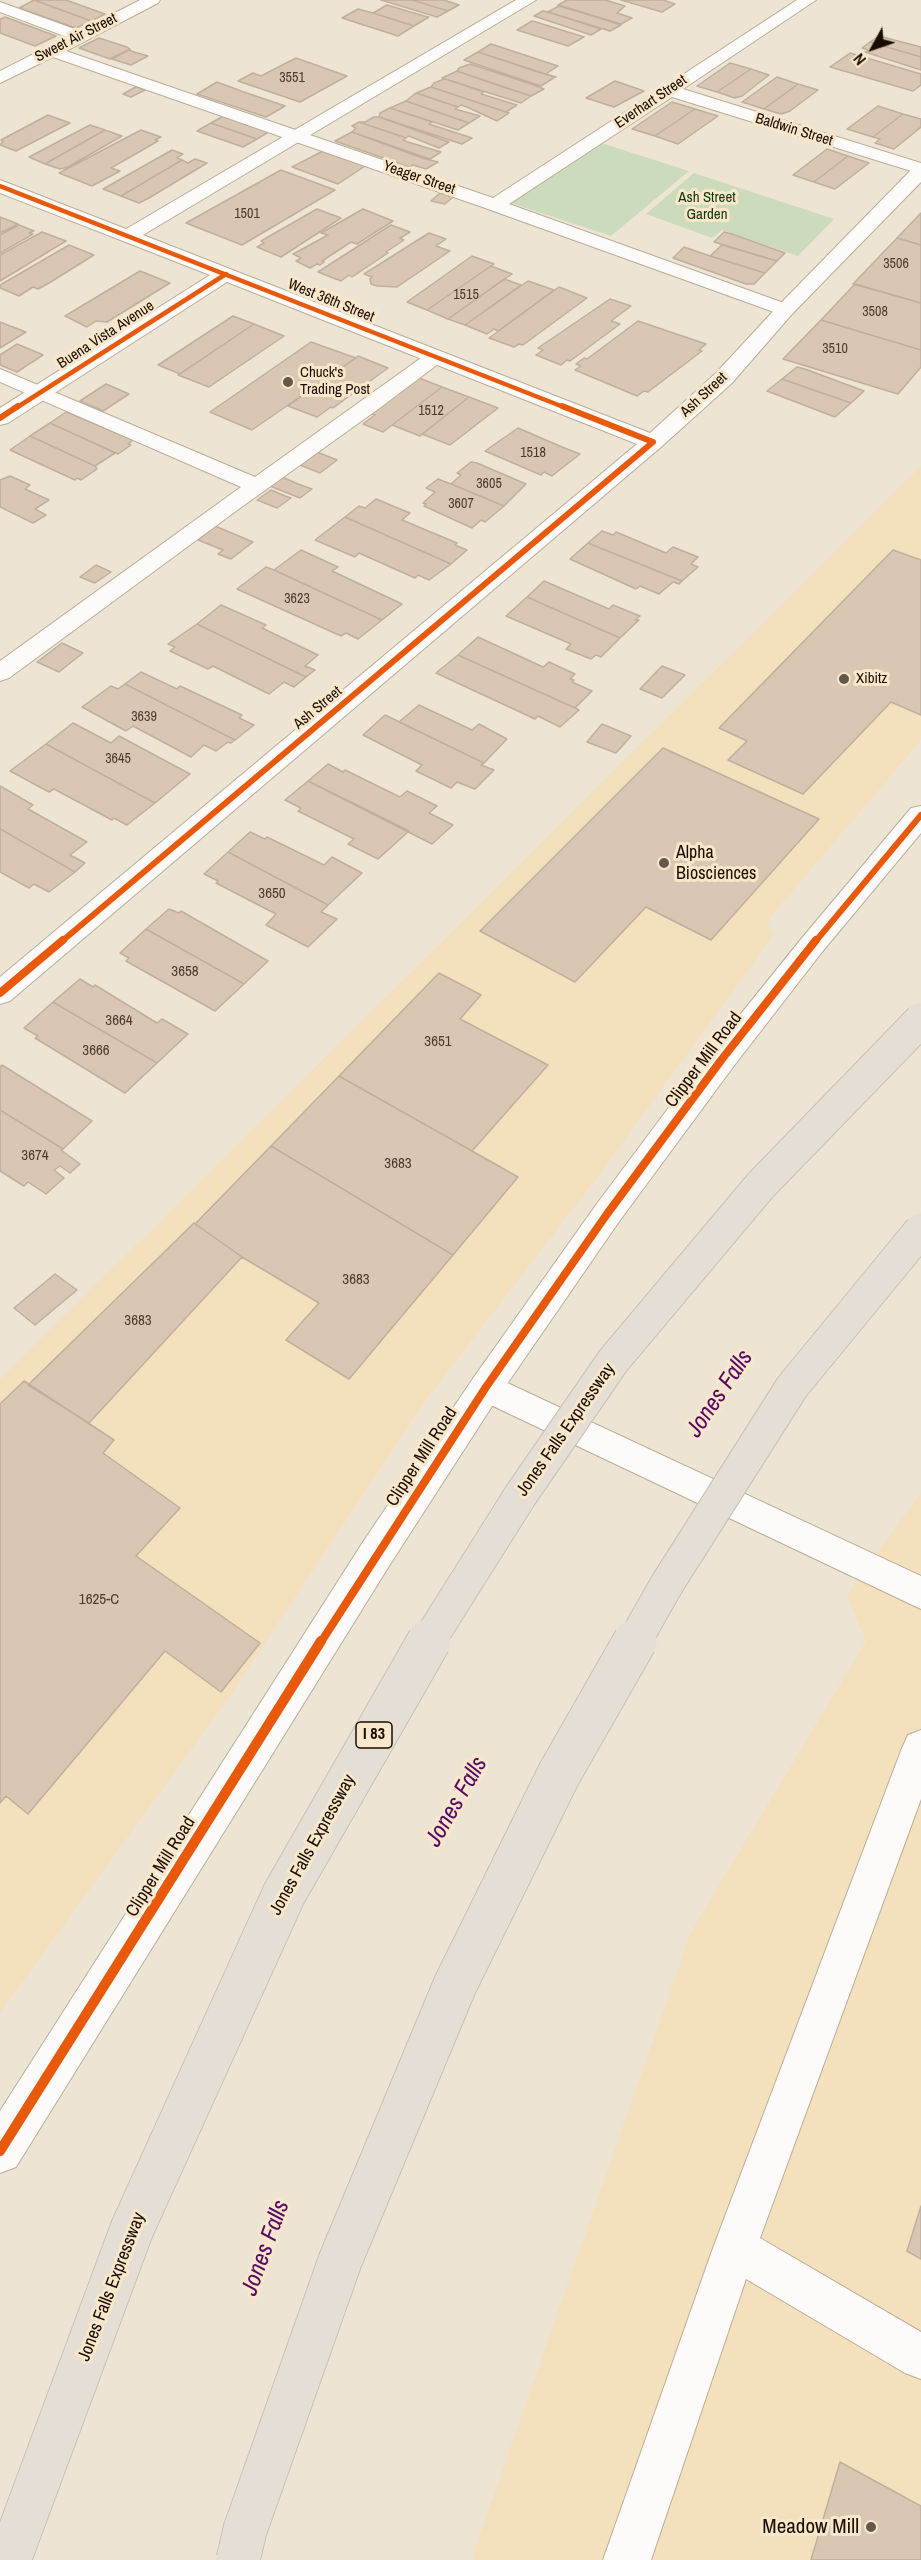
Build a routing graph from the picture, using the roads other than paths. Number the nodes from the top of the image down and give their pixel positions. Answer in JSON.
{"nodes":[{"id":1,"x":152,"y":0,"type":"edge"},
{"id":2,"x":528,"y":0,"type":"edge"},
{"id":3,"x":808,"y":0,"type":"edge"},
{"id":4,"x":0,"y":7,"type":"edge"},
{"id":5,"x":80,"y":36,"type":"junction"},
{"id":6,"x":51,"y":51,"type":"junction"},
{"id":7,"x":0,"y":78,"type":"edge"},
{"id":8,"x":667,"y":90,"type":"junction"},
{"id":9,"x":298,"y":135,"type":"junction"},
{"id":10,"x":921,"y":170,"type":"edge"},
{"id":11,"x":0,"y":186,"type":"edge"},
{"id":12,"x":495,"y":205,"type":"junction"},
{"id":13,"x":128,"y":236,"type":"junction"},
{"id":14,"x":226,"y":274,"type":"junction"},
{"id":15,"x":785,"y":310,"type":"junction"},
{"id":16,"x":435,"y":357,"type":"junction"},
{"id":17,"x":0,"y":375,"type":"edge"},
{"id":18,"x":39,"y":393,"type":"junction"},
{"id":19,"x":0,"y":418,"type":"edge"},
{"id":20,"x":653,"y":442,"type":"junction"},
{"id":21,"x":257,"y":486,"type":"junction"},
{"id":22,"x":0,"y":673,"type":"edge"},
{"id":23,"x":921,"y":816,"type":"edge"},
{"id":24,"x":0,"y":993,"type":"edge"},
{"id":25,"x":921,"y":1020,"type":"edge"},
{"id":26,"x":921,"y":1230,"type":"edge"},
{"id":27,"x":486,"y":1387,"type":"junction"},
{"id":28,"x":921,"y":1593,"type":"edge"},
{"id":29,"x":921,"y":1748,"type":"edge"},
{"id":30,"x":0,"y":2151,"type":"edge"},
{"id":31,"x":735,"y":2248,"type":"junction"},
{"id":32,"x":921,"y":2357,"type":"edge"},
{"id":33,"x":9,"y":2560,"type":"edge"},
{"id":34,"x":238,"y":2560,"type":"edge"},
{"id":35,"x":627,"y":2560,"type":"edge"}],
"edges":[{"from":1,"to":5,"type":"lane","name":"Sweet Air Street"},
{"from":2,"to":9,"type":"street"},
{"from":3,"to":8,"type":"lane","name":"Everhart Street"},
{"from":4,"to":5,"type":"lane"},
{"from":5,"to":6,"type":"lane","name":"Sweet Air Street"},
{"from":6,"to":7,"type":"lane","name":"Sweet Air Street"},
{"from":6,"to":9,"type":"lane","name":"Yeager Street"},
{"from":8,"to":10,"type":"lane","name":"Baldwin Street"},
{"from":8,"to":12,"type":"lane","name":"Everhart Street"},
{"from":9,"to":12,"type":"lane","name":"Yeager Street"},
{"from":9,"to":13,"type":"street"},
{"from":10,"to":15,"type":"street","name":"Ash Street"},
{"from":11,"to":13,"type":"street","name":"West 36th Street"},
{"from":12,"to":15,"type":"lane","name":"Yeager Street"},
{"from":13,"to":14,"type":"street","name":"West 36th Street"},
{"from":14,"to":16,"type":"street","name":"West 36th Street"},
{"from":14,"to":18,"type":"street","name":"Buena Vista Avenue"},
{"from":15,"to":20,"type":"street","name":"Ash Street"},
{"from":16,"to":20,"type":"street","name":"West 36th Street"},
{"from":16,"to":21,"type":"lane"},
{"from":17,"to":18,"type":"lane"},
{"from":18,"to":19,"type":"street","name":"Buena Vista Avenue"},
{"from":18,"to":21,"type":"lane"},
{"from":20,"to":24,"type":"street","name":"Ash Street"},
{"from":21,"to":22,"type":"lane"},
{"from":23,"to":27,"type":"street","name":"Clipper Mill Road"},
{"from":25,"to":33,"type":"highway","name":"Jones Falls Expressway","number":"I 83","bridge":true},
{"from":26,"to":34,"type":"highway","bridge":true},
{"from":27,"to":28,"type":"lane","bridge":true},
{"from":27,"to":30,"type":"street","name":"Clipper Mill Road"},
{"from":29,"to":31,"type":"lane"},
{"from":31,"to":32,"type":"lane"},
{"from":31,"to":35,"type":"lane"}]}
